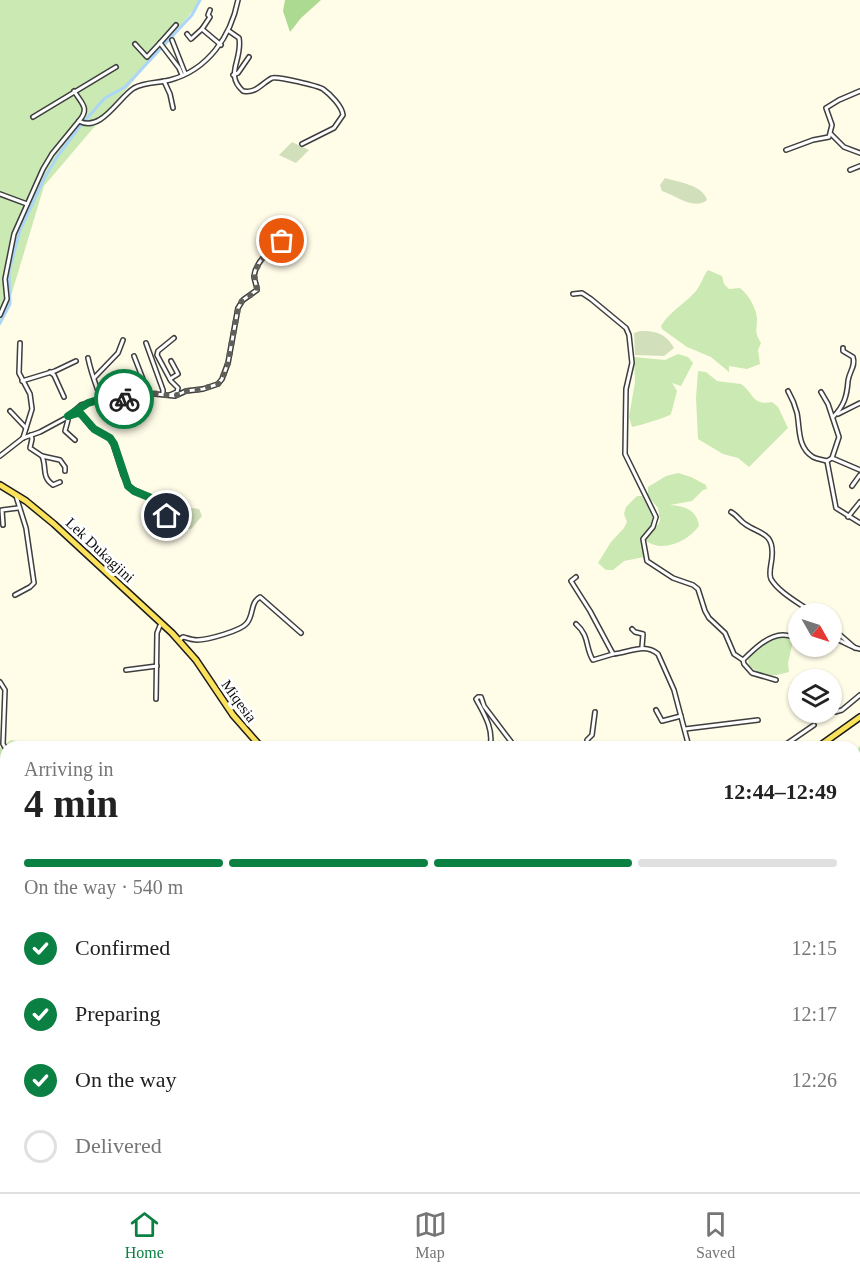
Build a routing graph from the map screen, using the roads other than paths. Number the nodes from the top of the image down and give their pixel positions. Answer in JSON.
{"nodes":[{"id":1,"x":238,"y":0,"type":"edge"},
{"id":2,"x":210,"y":10,"type":"dead end"},
{"id":3,"x":176,"y":25,"type":"dead end"},
{"id":4,"x":202,"y":29,"type":"junction"},
{"id":5,"x":229,"y":31,"type":"junction"},
{"id":6,"x":187,"y":34,"type":"dead end"},
{"id":7,"x":172,"y":40,"type":"dead end"},
{"id":8,"x":135,"y":44,"type":"dead end"},
{"id":9,"x":162,"y":45,"type":"junction"},
{"id":10,"x":221,"y":45,"type":"junction"},
{"id":11,"x":249,"y":57,"type":"dead end"},
{"id":12,"x":116,"y":66,"type":"dead end"},
{"id":13,"x":184,"y":74,"type":"junction"},
{"id":14,"x":233,"y":75,"type":"junction"},
{"id":15,"x":164,"y":81,"type":"junction"},
{"id":16,"x":74,"y":91,"type":"junction"},
{"id":17,"x":860,"y":91,"type":"edge"},
{"id":18,"x":173,"y":108,"type":"dead end"},
{"id":19,"x":33,"y":117,"type":"dead end"},
{"id":20,"x":81,"y":122,"type":"junction"},
{"id":21,"x":831,"y":134,"type":"junction"},
{"id":22,"x":302,"y":144,"type":"dead end"},
{"id":23,"x":786,"y":150,"type":"dead end"},
{"id":24,"x":860,"y":153,"type":"edge"},
{"id":25,"x":860,"y":166,"type":"edge"},
{"id":26,"x":850,"y":170,"type":"dead end"},
{"id":27,"x":0,"y":194,"type":"edge"},
{"id":28,"x":27,"y":204,"type":"junction"},
{"id":29,"x":290,"y":236,"type":"dead end"},
{"id":30,"x":0,"y":277,"type":"edge"},
{"id":31,"x":5,"y":279,"type":"junction"},
{"id":32,"x":573,"y":294,"type":"dead end"},
{"id":33,"x":0,"y":315,"type":"edge"},
{"id":34,"x":174,"y":338,"type":"dead end"},
{"id":35,"x":123,"y":340,"type":"dead end"},
{"id":36,"x":20,"y":343,"type":"dead end"},
{"id":37,"x":146,"y":343,"type":"dead end"},
{"id":38,"x":843,"y":348,"type":"dead end"},
{"id":39,"x":134,"y":356,"type":"dead end"},
{"id":40,"x":88,"y":358,"type":"dead end"},
{"id":41,"x":76,"y":361,"type":"dead end"},
{"id":42,"x":171,"y":361,"type":"dead end"},
{"id":43,"x":50,"y":372,"type":"junction"},
{"id":44,"x":94,"y":378,"type":"junction"},
{"id":45,"x":170,"y":379,"type":"junction"},
{"id":46,"x":21,"y":381,"type":"junction"},
{"id":47,"x":788,"y":391,"type":"dead end"},
{"id":48,"x":821,"y":392,"type":"dead end"},
{"id":49,"x":146,"y":393,"type":"junction"},
{"id":50,"x":163,"y":394,"type":"junction"},
{"id":51,"x":169,"y":395,"type":"junction"},
{"id":52,"x":64,"y":397,"type":"dead end"},
{"id":53,"x":101,"y":399,"type":"junction"},
{"id":54,"x":860,"y":404,"type":"edge"},
{"id":55,"x":10,"y":411,"type":"dead end"},
{"id":56,"x":834,"y":416,"type":"junction"},
{"id":57,"x":67,"y":417,"type":"junction"},
{"id":58,"x":26,"y":428,"type":"junction"},
{"id":59,"x":31,"y":435,"type":"junction"},
{"id":60,"x":23,"y":438,"type":"junction"},
{"id":61,"x":75,"y":440,"type":"dead end"},
{"id":62,"x":0,"y":456,"type":"edge"},
{"id":63,"x":42,"y":456,"type":"junction"},
{"id":64,"x":832,"y":458,"type":"junction"},
{"id":65,"x":827,"y":461,"type":"junction"},
{"id":66,"x":65,"y":471,"type":"dead end"},
{"id":67,"x":860,"y":473,"type":"edge"},
{"id":68,"x":60,"y":482,"type":"dead end"},
{"id":69,"x":0,"y":485,"type":"edge"},
{"id":70,"x":852,"y":486,"type":"dead end"},
{"id":71,"x":16,"y":494,"type":"junction"},
{"id":72,"x":860,"y":502,"type":"edge"},
{"id":73,"x":18,"y":508,"type":"junction"},
{"id":74,"x":731,"y":512,"type":"dead end"},
{"id":75,"x":848,"y":517,"type":"junction"},
{"id":76,"x":169,"y":520,"type":"dead end"},
{"id":77,"x":860,"y":523,"type":"edge"},
{"id":78,"x":3,"y":525,"type":"dead end"},
{"id":79,"x":576,"y":577,"type":"dead end"},
{"id":80,"x":15,"y":596,"type":"dead end"},
{"id":81,"x":799,"y":603,"type":"edge"},
{"id":82,"x":161,"y":622,"type":"junction"},
{"id":83,"x":576,"y":624,"type":"dead end"},
{"id":84,"x":632,"y":629,"type":"dead end"},
{"id":85,"x":301,"y":633,"type":"dead end"},
{"id":86,"x":788,"y":636,"type":"edge"},
{"id":87,"x":842,"y":636,"type":"edge"},
{"id":88,"x":179,"y":640,"type":"junction"},
{"id":89,"x":842,"y":642,"type":"edge"},
{"id":90,"x":642,"y":647,"type":"junction"},
{"id":91,"x":858,"y":648,"type":"edge"},
{"id":92,"x":613,"y":654,"type":"junction"},
{"id":93,"x":743,"y":660,"type":"junction"},
{"id":94,"x":157,"y":666,"type":"junction"},
{"id":95,"x":201,"y":667,"type":"joint"},
{"id":96,"x":126,"y":670,"type":"dead end"},
{"id":97,"x":776,"y":680,"type":"dead end"},
{"id":98,"x":0,"y":682,"type":"edge"},
{"id":99,"x":860,"y":695,"type":"edge"},
{"id":100,"x":156,"y":699,"type":"dead end"},
{"id":101,"x":656,"y":710,"type":"dead end"},
{"id":102,"x":842,"y":710,"type":"edge"},
{"id":103,"x":595,"y":712,"type":"dead end"},
{"id":104,"x":681,"y":716,"type":"junction"},
{"id":105,"x":860,"y":717,"type":"edge"},
{"id":106,"x":758,"y":720,"type":"dead end"},
{"id":107,"x":814,"y":725,"type":"dead end"},
{"id":108,"x":685,"y":729,"type":"junction"},
{"id":109,"x":3,"y":741,"type":"edge"},
{"id":110,"x":256,"y":741,"type":"edge"},
{"id":111,"x":492,"y":741,"type":"edge"},
{"id":112,"x":511,"y":741,"type":"edge"},
{"id":113,"x":587,"y":741,"type":"edge"},
{"id":114,"x":688,"y":741,"type":"edge"},
{"id":115,"x":791,"y":741,"type":"edge"},
{"id":116,"x":827,"y":741,"type":"edge"}],
"edges":[{"from":1,"to":5,"type":"street"},
{"from":2,"to":4,"type":"street"},
{"from":3,"to":9,"type":"street"},
{"from":4,"to":6,"type":"street"},
{"from":4,"to":10,"type":"street"},
{"from":5,"to":10,"type":"street"},
{"from":5,"to":14,"type":"street"},
{"from":7,"to":13,"type":"street"},
{"from":8,"to":9,"type":"street"},
{"from":9,"to":13,"type":"street"},
{"from":10,"to":13,"type":"street"},
{"from":11,"to":14,"type":"street"},
{"from":12,"to":16,"type":"street"},
{"from":13,"to":15,"type":"street"},
{"from":14,"to":22,"type":"street"},
{"from":15,"to":18,"type":"street"},
{"from":15,"to":20,"type":"street"},
{"from":16,"to":19,"type":"street"},
{"from":16,"to":20,"type":"street"},
{"from":17,"to":21,"type":"street"},
{"from":20,"to":28,"type":"street"},
{"from":21,"to":23,"type":"street"},
{"from":21,"to":24,"type":"street"},
{"from":25,"to":26,"type":"street"},
{"from":27,"to":28,"type":"street"},
{"from":28,"to":31,"type":"street"},
{"from":29,"to":51,"type":"street"},
{"from":30,"to":31,"type":"street"},
{"from":31,"to":33,"type":"street"},
{"from":32,"to":93,"type":"street"},
{"from":34,"to":45,"type":"street"},
{"from":35,"to":44,"type":"street"},
{"from":36,"to":46,"type":"street"},
{"from":37,"to":50,"type":"street"},
{"from":38,"to":56,"type":"street"},
{"from":39,"to":49,"type":"street"},
{"from":40,"to":44,"type":"street"},
{"from":41,"to":43,"type":"street"},
{"from":42,"to":45,"type":"street"},
{"from":43,"to":46,"type":"street"},
{"from":43,"to":52,"type":"street"},
{"from":44,"to":53,"type":"street"},
{"from":45,"to":51,"type":"street"},
{"from":46,"to":58,"type":"street"},
{"from":47,"to":65,"type":"street"},
{"from":48,"to":56,"type":"street"},
{"from":49,"to":50,"type":"street"},
{"from":49,"to":53,"type":"street"},
{"from":50,"to":51,"type":"street"},
{"from":53,"to":57,"type":"street"},
{"from":54,"to":56,"type":"street"},
{"from":55,"to":58,"type":"street"},
{"from":56,"to":64,"type":"street"},
{"from":57,"to":59,"type":"street"},
{"from":57,"to":61,"type":"street"},
{"from":57,"to":76,"type":"street"},
{"from":58,"to":60,"type":"street"},
{"from":59,"to":60,"type":"street"},
{"from":59,"to":63,"type":"street"},
{"from":60,"to":62,"type":"street"},
{"from":63,"to":66,"type":"street"},
{"from":63,"to":68,"type":"street"},
{"from":64,"to":65,"type":"street"},
{"from":64,"to":67,"type":"street"},
{"from":65,"to":75,"type":"street"},
{"from":67,"to":70,"type":"street"},
{"from":69,"to":71,"type":"main road","name":"Lek Dukagjini"},
{"from":71,"to":73,"type":"street"},
{"from":71,"to":82,"type":"main road","name":"Lek Dukagjini"},
{"from":72,"to":75,"type":"street"},
{"from":73,"to":78,"type":"street"},
{"from":73,"to":80,"type":"street"},
{"from":74,"to":81,"type":"street"},
{"from":75,"to":77,"type":"street"},
{"from":79,"to":92,"type":"street"},
{"from":82,"to":88,"type":"main road","name":"Lek Dukagjini"},
{"from":82,"to":94,"type":"street"},
{"from":83,"to":92,"type":"street"},
{"from":84,"to":90,"type":"street"},
{"from":85,"to":88,"type":"street"},
{"from":86,"to":93,"type":"street"},
{"from":87,"to":91,"type":"street"},
{"from":88,"to":95,"type":"main road","name":"Lek Dukagjini"},
{"from":89,"to":91,"type":"street"},
{"from":90,"to":92,"type":"street"},
{"from":90,"to":104,"type":"street"},
{"from":93,"to":97,"type":"street"},
{"from":94,"to":96,"type":"street"},
{"from":94,"to":100,"type":"street"},
{"from":95,"to":110,"type":"main road","name":"Miqesia"},
{"from":98,"to":109,"type":"street"},
{"from":99,"to":102,"type":"street"},
{"from":101,"to":104,"type":"street"},
{"from":103,"to":113,"type":"street"},
{"from":104,"to":108,"type":"street"},
{"from":105,"to":116,"type":"main road"},
{"from":106,"to":108,"type":"street"},
{"from":107,"to":115,"type":"street"},
{"from":108,"to":114,"type":"street"},
{"from":111,"to":112,"type":"street"}]}
